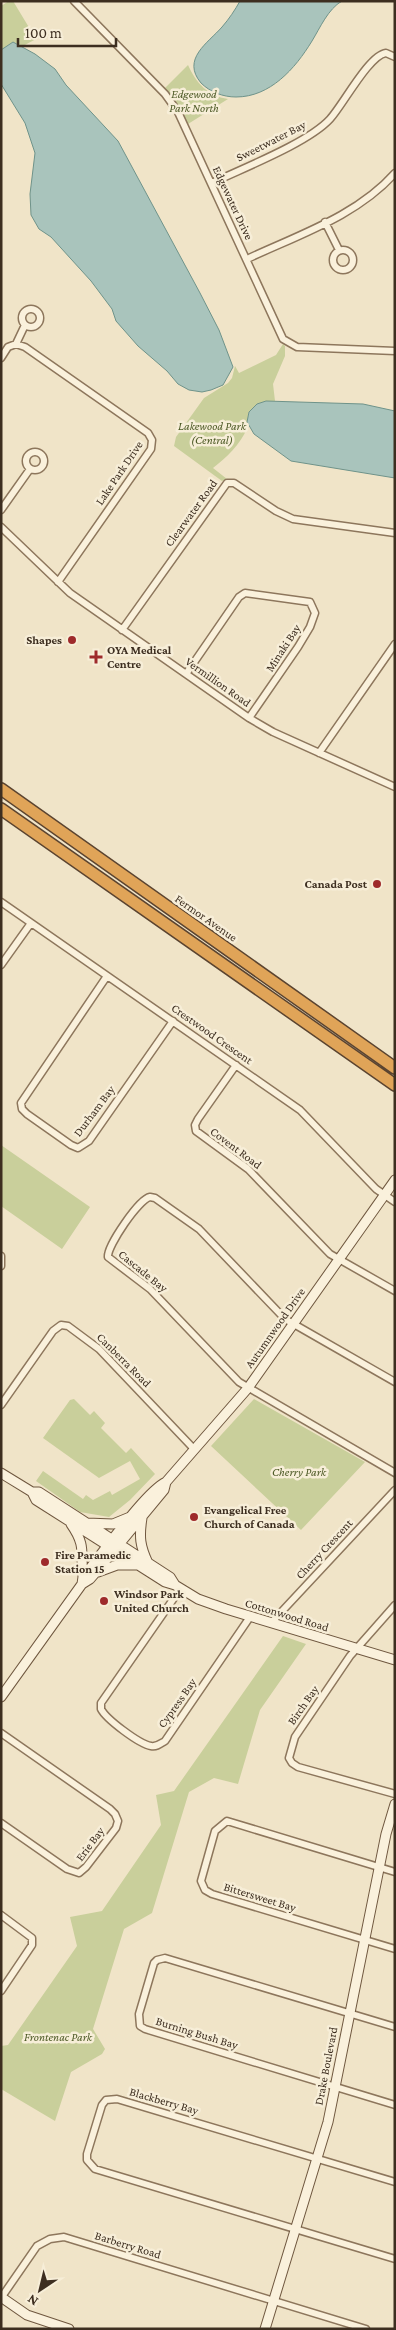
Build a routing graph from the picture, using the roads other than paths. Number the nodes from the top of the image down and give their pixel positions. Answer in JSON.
{"nodes":[{"id":1,"x":74,"y":1,"type":"edge"},
{"id":2,"x":395,"y":57,"type":"edge"},
{"id":3,"x":395,"y":173,"type":"edge"},
{"id":4,"x":212,"y":183,"type":"junction"},
{"id":5,"x":325,"y":222,"type":"junction"},
{"id":6,"x":338,"y":250,"type":"dead end"},
{"id":7,"x":247,"y":258,"type":"junction"},
{"id":8,"x":25,"y":325,"type":"dead end"},
{"id":9,"x":16,"y":344,"type":"junction"},
{"id":10,"x":395,"y":351,"type":"edge"},
{"id":11,"x":1,"y":358,"type":"edge"},
{"id":12,"x":30,"y":469,"type":"dead end"},
{"id":13,"x":1,"y":510,"type":"edge"},
{"id":14,"x":1,"y":527,"type":"edge"},
{"id":15,"x":395,"y":532,"type":"edge"},
{"id":16,"x":58,"y":582,"type":"junction"},
{"id":17,"x":122,"y":630,"type":"junction"},
{"id":18,"x":395,"y":644,"type":"edge"},
{"id":19,"x":186,"y":674,"type":"junction"},
{"id":20,"x":249,"y":718,"type":"junction"},
{"id":21,"x":320,"y":753,"type":"junction"},
{"id":22,"x":393,"y":784,"type":"edge"},
{"id":23,"x":1,"y":789,"type":"edge"},
{"id":24,"x":1,"y":809,"type":"edge"},
{"id":25,"x":1,"y":902,"type":"edge"},
{"id":26,"x":31,"y":923,"type":"junction"},
{"id":27,"x":1,"y":965,"type":"edge"},
{"id":28,"x":107,"y":976,"type":"junction"},
{"id":29,"x":172,"y":1021,"type":"junction"},
{"id":30,"x":236,"y":1065,"type":"junction"},
{"id":31,"x":395,"y":1068,"type":"edge"},
{"id":32,"x":384,"y":1078,"type":"junction"},
{"id":33,"x":395,"y":1085,"type":"edge"},
{"id":34,"x":395,"y":1090,"type":"edge"},
{"id":35,"x":395,"y":1180,"type":"edge"},
{"id":36,"x":384,"y":1196,"type":"junction"},
{"id":37,"x":395,"y":1202,"type":"edge"},
{"id":38,"x":1,"y":1256,"type":"edge"},
{"id":39,"x":339,"y":1259,"type":"junction"},
{"id":40,"x":1,"y":1266,"type":"edge"},
{"id":41,"x":395,"y":1291,"type":"edge"},
{"id":42,"x":294,"y":1325,"type":"junction"},
{"id":43,"x":395,"y":1382,"type":"edge"},
{"id":44,"x":248,"y":1388,"type":"junction"},
{"id":45,"x":1,"y":1406,"type":"edge"},
{"id":46,"x":193,"y":1448,"type":"junction"},
{"id":47,"x":1,"y":1473,"type":"edge"},
{"id":48,"x":395,"y":1473,"type":"edge"},
{"id":49,"x":395,"y":1490,"type":"edge"},
{"id":50,"x":32,"y":1492,"type":"junction"},
{"id":51,"x":138,"y":1515,"type":"junction"},
{"id":52,"x":68,"y":1520,"type":"junction"},
{"id":53,"x":85,"y":1523,"type":"junction"},
{"id":54,"x":114,"y":1545,"type":"junction"},
{"id":55,"x":149,"y":1563,"type":"junction"},
{"id":56,"x":139,"y":1565,"type":"junction"},
{"id":57,"x":96,"y":1572,"type":"junction"},
{"id":58,"x":83,"y":1580,"type":"junction"},
{"id":59,"x":178,"y":1586,"type":"junction"},
{"id":60,"x":395,"y":1605,"type":"edge"},
{"id":61,"x":250,"y":1617,"type":"junction"},
{"id":62,"x":271,"y":1623,"type":"junction"},
{"id":63,"x":356,"y":1648,"type":"junction"},
{"id":64,"x":395,"y":1660,"type":"edge"},
{"id":65,"x":1,"y":1697,"type":"edge"},
{"id":66,"x":1,"y":1733,"type":"edge"},
{"id":67,"x":395,"y":1794,"type":"edge"},
{"id":68,"x":395,"y":1804,"type":"edge"},
{"id":69,"x":1,"y":1823,"type":"edge"},
{"id":70,"x":379,"y":1868,"type":"junction"},
{"id":71,"x":395,"y":1872,"type":"edge"},
{"id":72,"x":1,"y":1915,"type":"edge"},
{"id":73,"x":364,"y":1940,"type":"junction"},
{"id":74,"x":395,"y":1949,"type":"edge"},
{"id":75,"x":1,"y":1990,"type":"edge"},
{"id":76,"x":349,"y":2014,"type":"junction"},
{"id":77,"x":395,"y":2027,"type":"edge"},
{"id":78,"x":334,"y":2087,"type":"junction"},
{"id":79,"x":395,"y":2105,"type":"edge"},
{"id":80,"x":317,"y":2158,"type":"junction"},
{"id":81,"x":395,"y":2182,"type":"edge"},
{"id":82,"x":295,"y":2230,"type":"junction"},
{"id":83,"x":395,"y":2259,"type":"edge"},
{"id":84,"x":1,"y":2297,"type":"edge"},
{"id":85,"x":273,"y":2301,"type":"junction"},
{"id":86,"x":70,"y":2329,"type":"edge"},
{"id":87,"x":265,"y":2329,"type":"edge"},
{"id":88,"x":366,"y":2329,"type":"edge"}],
"edges":[{"from":1,"to":4,"type":"street","name":"Edgewater Drive"},
{"from":2,"to":4,"type":"street","name":"Sweetwater Bay"},
{"from":3,"to":5,"type":"street"},
{"from":4,"to":7,"type":"street","name":"Edgewater Drive"},
{"from":5,"to":6,"type":"street"},
{"from":5,"to":7,"type":"street"},
{"from":7,"to":10,"type":"street","name":"Edgewater Drive"},
{"from":8,"to":9,"type":"street"},
{"from":9,"to":11,"type":"street"},
{"from":9,"to":16,"type":"street","name":"Lake Park Drive"},
{"from":12,"to":13,"type":"street"},
{"from":14,"to":16,"type":"street","name":"Vermillion Road"},
{"from":15,"to":17,"type":"street","name":"Clearwater Road"},
{"from":16,"to":17,"type":"street","name":"Vermillion Road"},
{"from":17,"to":19,"type":"street","name":"Vermillion Road"},
{"from":18,"to":21,"type":"street"},
{"from":19,"to":20,"type":"street","name":"Vermillion Road"},
{"from":19,"to":20,"type":"street","name":"Minaki Bay"},
{"from":20,"to":21,"type":"street","name":"Vermillion Road"},
{"from":21,"to":22,"type":"street","name":"Vermillion Road"},
{"from":23,"to":31,"type":"highway","name":"Fermor Avenue"},
{"from":24,"to":32,"type":"highway"},
{"from":25,"to":26,"type":"street","name":"Crestwood Crescent"},
{"from":26,"to":27,"type":"street"},
{"from":26,"to":28,"type":"street","name":"Crestwood Crescent"},
{"from":28,"to":29,"type":"street","name":"Crestwood Crescent"},
{"from":28,"to":29,"type":"street","name":"Durham Bay"},
{"from":29,"to":30,"type":"street","name":"Crestwood Crescent"},
{"from":30,"to":36,"type":"street","name":"Crestwood Crescent"},
{"from":30,"to":39,"type":"street","name":"Covent Road"},
{"from":32,"to":33,"type":"highway"},
{"from":32,"to":34,"type":"highway"},
{"from":35,"to":36,"type":"street","name":"Autumnwood Drive"},
{"from":36,"to":37,"type":"street","name":"Crestwood Crescent"},
{"from":36,"to":39,"type":"street","name":"Autumnwood Drive"},
{"from":38,"to":40,"type":"street"},
{"from":39,"to":41,"type":"street"},
{"from":39,"to":42,"type":"street","name":"Autumnwood Drive"},
{"from":42,"to":43,"type":"street"},
{"from":42,"to":44,"type":"street","name":"Autumnwood Drive"},
{"from":42,"to":44,"type":"street","name":"Cascade Bay"},
{"from":44,"to":46,"type":"street","name":"Autumnwood Drive"},
{"from":44,"to":48,"type":"street"},
{"from":45,"to":46,"type":"street","name":"Canberra Road"},
{"from":46,"to":51,"type":"street","name":"Autumnwood Drive"},
{"from":47,"to":50,"type":"street","name":"Cottonwood Road"},
{"from":49,"to":62,"type":"street","name":"Cherry Crescent"},
{"from":50,"to":52,"type":"street","name":"Cottonwood Road"},
{"from":50,"to":53,"type":"street","name":"Cottonwood Road"},
{"from":51,"to":53,"type":"street"},
{"from":51,"to":54,"type":"street","name":"Autumnwood Drive"},
{"from":51,"to":55,"type":"street"},
{"from":52,"to":54,"type":"street","name":"Cottonwood Road"},
{"from":52,"to":58,"type":"street"},
{"from":53,"to":54,"type":"street","name":"Cottonwood Road"},
{"from":54,"to":55,"type":"street","name":"Cottonwood Road"},
{"from":54,"to":56,"type":"street","name":"Cottonwood Road"},
{"from":54,"to":57,"type":"street","name":"Autumnwood Drive"},
{"from":54,"to":58,"type":"street","name":"Autumnwood Drive"},
{"from":55,"to":59,"type":"street","name":"Cottonwood Road"},
{"from":56,"to":57,"type":"street"},
{"from":56,"to":59,"type":"street","name":"Cottonwood Road"},
{"from":57,"to":58,"type":"street","name":"Autumnwood Drive"},
{"from":58,"to":65,"type":"street","name":"Autumnwood Drive"},
{"from":59,"to":61,"type":"street","name":"Cottonwood Road"},
{"from":59,"to":61,"type":"street","name":"Cypress Bay"},
{"from":60,"to":63,"type":"street"},
{"from":61,"to":62,"type":"street","name":"Cottonwood Road"},
{"from":62,"to":63,"type":"street","name":"Cottonwood Road"},
{"from":63,"to":64,"type":"street","name":"Cottonwood Road"},
{"from":63,"to":67,"type":"street","name":"Birch Bay"},
{"from":66,"to":69,"type":"street","name":"Erie Bay"},
{"from":68,"to":70,"type":"street","name":"Drake Boulevard"},
{"from":70,"to":71,"type":"street"},
{"from":70,"to":73,"type":"street","name":"Drake Boulevard"},
{"from":70,"to":73,"type":"street","name":"Bittersweet Bay"},
{"from":72,"to":75,"type":"street"},
{"from":73,"to":74,"type":"street"},
{"from":73,"to":76,"type":"street","name":"Drake Boulevard"},
{"from":76,"to":77,"type":"street"},
{"from":76,"to":78,"type":"street","name":"Drake Boulevard"},
{"from":76,"to":78,"type":"street","name":"Burning Bush Bay"},
{"from":78,"to":79,"type":"street"},
{"from":78,"to":80,"type":"street","name":"Drake Boulevard"},
{"from":80,"to":81,"type":"street"},
{"from":80,"to":82,"type":"street","name":"Drake Boulevard"},
{"from":80,"to":82,"type":"street","name":"Blackberry Bay"},
{"from":82,"to":83,"type":"street"},
{"from":82,"to":85,"type":"street","name":"Drake Boulevard"},
{"from":84,"to":85,"type":"street","name":"Barberry Road"},
{"from":84,"to":86,"type":"street"},
{"from":85,"to":87,"type":"street","name":"Drake Boulevard"},
{"from":85,"to":88,"type":"street","name":"Barberry Road"}]}
